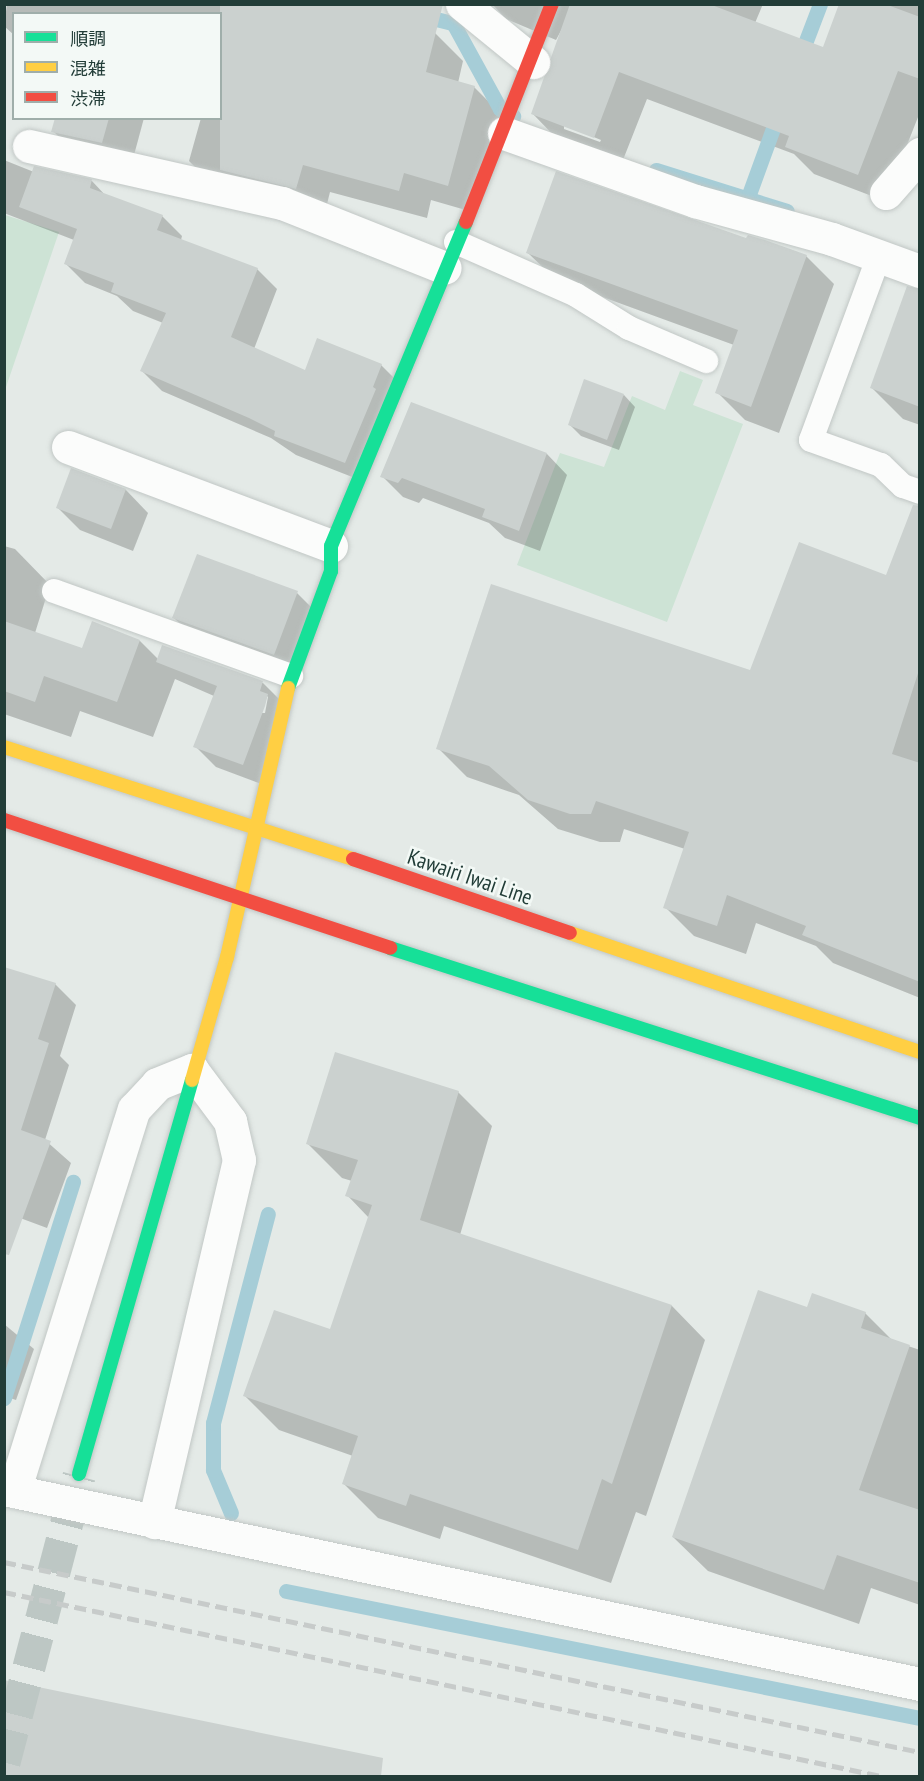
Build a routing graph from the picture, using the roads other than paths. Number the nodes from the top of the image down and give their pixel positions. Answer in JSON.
{"nodes":[{"id":1,"x":462,"y":4,"type":"edge"},
{"id":2,"x":552,"y":4,"type":"edge"},
{"id":3,"x":533,"y":63,"type":"junction"},
{"id":4,"x":506,"y":128,"type":"junction"},
{"id":5,"x":29,"y":146,"type":"dead end"},
{"id":6,"x":920,"y":154,"type":"edge"},
{"id":7,"x":886,"y":193,"type":"dead end"},
{"id":8,"x":451,"y":255,"type":"junction"},
{"id":9,"x":879,"y":256,"type":"junction"},
{"id":10,"x":920,"y":271,"type":"edge"},
{"id":11,"x":706,"y":361,"type":"dead end"},
{"id":12,"x":68,"y":447,"type":"dead end"},
{"id":13,"x":920,"y":492,"type":"edge"},
{"id":14,"x":331,"y":546,"type":"junction"},
{"id":15,"x":54,"y":591,"type":"dead end"},
{"id":16,"x":291,"y":676,"type":"junction"},
{"id":17,"x":4,"y":747,"type":"edge"},
{"id":18,"x":4,"y":820,"type":"edge"},
{"id":19,"x":255,"y":828,"type":"junction"},
{"id":20,"x":239,"y":900,"type":"junction"},
{"id":21,"x":920,"y":1052,"type":"edge"},
{"id":22,"x":192,"y":1070,"type":"junction"},
{"id":23,"x":920,"y":1118,"type":"edge"},
{"id":24,"x":79,"y":1474,"type":"tunnel mouth"},
{"id":25,"x":9,"y":1490,"type":"edge"},
{"id":26,"x":154,"y":1522,"type":"junction"},
{"id":27,"x":920,"y":1684,"type":"edge"}],
"edges":[{"from":1,"to":3,"type":"street"},
{"from":2,"to":3,"type":"main road"},
{"from":3,"to":4,"type":"main road"},
{"from":4,"to":8,"type":"main road"},
{"from":4,"to":9,"type":"street"},
{"from":5,"to":8,"type":"street"},
{"from":6,"to":7,"type":"street"},
{"from":8,"to":11,"type":"lane"},
{"from":8,"to":14,"type":"main road"},
{"from":9,"to":10,"type":"street"},
{"from":9,"to":13,"type":"lane"},
{"from":12,"to":14,"type":"street"},
{"from":14,"to":16,"type":"main road"},
{"from":15,"to":16,"type":"lane"},
{"from":16,"to":19,"type":"main road"},
{"from":17,"to":19,"type":"main road","name":"Kawairi Iwai Line"},
{"from":18,"to":20,"type":"main road"},
{"from":19,"to":20,"type":"main road"},
{"from":19,"to":21,"type":"main road","name":"Kawairi Iwai Line"},
{"from":20,"to":22,"type":"main road"},
{"from":20,"to":23,"type":"main road"},
{"from":22,"to":24,"type":"main road"},
{"from":22,"to":25,"type":"street"},
{"from":22,"to":26,"type":"street"},
{"from":25,"to":26,"type":"street"},
{"from":26,"to":27,"type":"street"}]}
